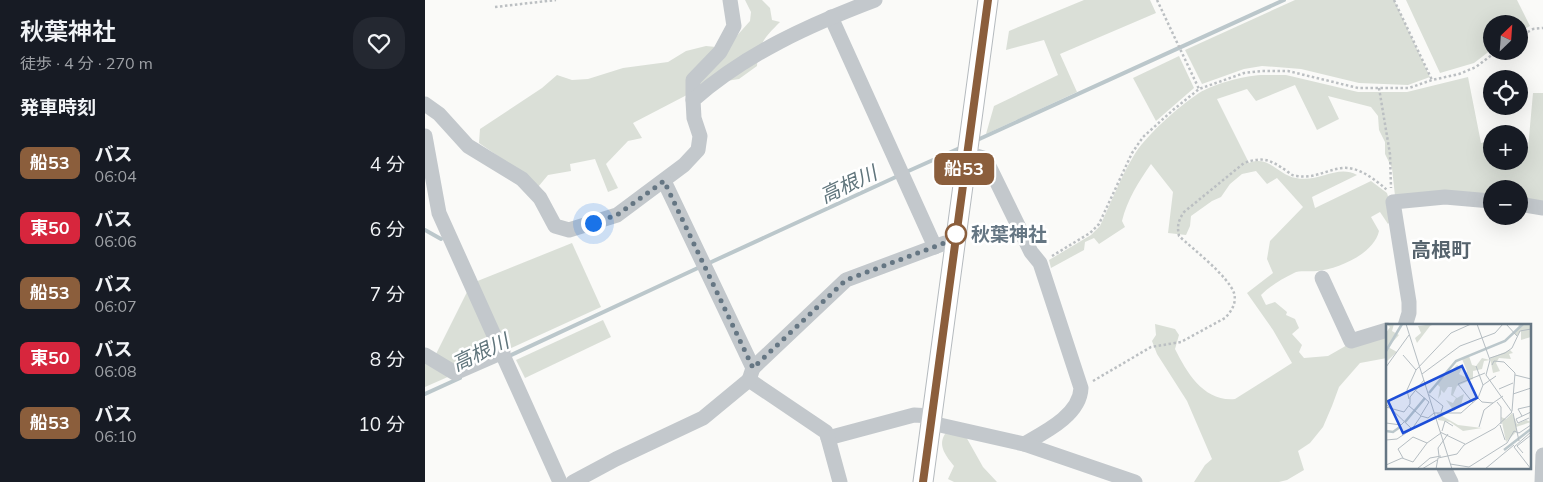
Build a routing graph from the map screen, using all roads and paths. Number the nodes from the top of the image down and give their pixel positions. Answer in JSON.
{"nodes":[{"id":1,"x":556,"y":0,"type":"edge"},
{"id":2,"x":730,"y":0,"type":"edge"},
{"id":3,"x":875,"y":0,"type":"edge"},
{"id":4,"x":988,"y":0,"type":"edge"},
{"id":5,"x":1157,"y":0,"type":"edge"},
{"id":6,"x":1394,"y":0,"type":"edge"},
{"id":7,"x":495,"y":7,"type":"dead end"},
{"id":8,"x":831,"y":17,"type":"junction"},
{"id":9,"x":1543,"y":28,"type":"edge"},
{"id":10,"x":1528,"y":32,"type":"edge"},
{"id":11,"x":1485,"y":60,"type":"edge"},
{"id":12,"x":1433,"y":80,"type":"junction"},
{"id":13,"x":1379,"y":88,"type":"junction"},
{"id":14,"x":1199,"y":89,"type":"junction"},
{"id":15,"x":693,"y":100,"type":"junction"},
{"id":16,"x":425,"y":104,"type":"edge"},
{"id":17,"x":425,"y":136,"type":"edge"},
{"id":18,"x":967,"y":153,"type":"junction"},
{"id":19,"x":664,"y":181,"type":"junction"},
{"id":20,"x":1483,"y":200,"type":"edge"},
{"id":21,"x":1528,"y":206,"type":"edge"},
{"id":22,"x":1543,"y":208,"type":"edge"},
{"id":23,"x":955,"y":239,"type":"junction"},
{"id":24,"x":935,"y":247,"type":"junction"},
{"id":25,"x":1040,"y":264,"type":"junction"},
{"id":26,"x":1322,"y":278,"type":"dead end"},
{"id":27,"x":1404,"y":324,"type":"edge"},
{"id":28,"x":1386,"y":330,"type":"edge"},
{"id":29,"x":503,"y":352,"type":"junction"},
{"id":30,"x":425,"y":355,"type":"edge"},
{"id":31,"x":751,"y":374,"type":"junction"},
{"id":32,"x":1081,"y":388,"type":"junction"},
{"id":33,"x":931,"y":419,"type":"junction"},
{"id":34,"x":828,"y":438,"type":"junction"},
{"id":35,"x":1024,"y":444,"type":"junction"},
{"id":36,"x":1543,"y":456,"type":"edge"},
{"id":37,"x":1445,"y":470,"type":"edge"},
{"id":38,"x":560,"y":482,"type":"edge"},
{"id":39,"x":573,"y":482,"type":"edge"},
{"id":40,"x":840,"y":482,"type":"edge"},
{"id":41,"x":923,"y":482,"type":"edge"},
{"id":42,"x":1135,"y":482,"type":"edge"},
{"id":43,"x":1451,"y":482,"type":"edge"},
{"id":44,"x":1542,"y":482,"type":"edge"}],
"edges":[{"from":1,"to":7,"type":"path"},
{"from":2,"to":15,"type":"street"},
{"from":3,"to":8,"type":"street"},
{"from":4,"to":18,"type":"main road"},
{"from":5,"to":14,"type":"path"},
{"from":6,"to":12,"type":"path"},
{"from":8,"to":15,"type":"street"},
{"from":8,"to":24,"type":"street"},
{"from":9,"to":10,"type":"path"},
{"from":11,"to":12,"type":"path"},
{"from":12,"to":13,"type":"path"},
{"from":13,"to":14,"type":"path"},
{"from":13,"to":32,"type":"path"},
{"from":14,"to":25,"type":"path"},
{"from":15,"to":19,"type":"street"},
{"from":16,"to":19,"type":"street"},
{"from":17,"to":29,"type":"street"},
{"from":18,"to":23,"type":"main road"},
{"from":18,"to":25,"type":"street"},
{"from":19,"to":31,"type":"street"},
{"from":20,"to":27,"type":"street"},
{"from":21,"to":22,"type":"street"},
{"from":23,"to":24,"type":"street"},
{"from":23,"to":33,"type":"main road"},
{"from":24,"to":31,"type":"street"},
{"from":25,"to":32,"type":"street"},
{"from":26,"to":28,"type":"street"},
{"from":29,"to":30,"type":"street"},
{"from":29,"to":38,"type":"street"},
{"from":31,"to":34,"type":"street"},
{"from":31,"to":39,"type":"street"},
{"from":32,"to":35,"type":"street"},
{"from":33,"to":34,"type":"street"},
{"from":33,"to":35,"type":"street"},
{"from":33,"to":41,"type":"main road"},
{"from":34,"to":40,"type":"street"},
{"from":35,"to":42,"type":"street"},
{"from":36,"to":44,"type":"street"},
{"from":37,"to":43,"type":"street"}]}
